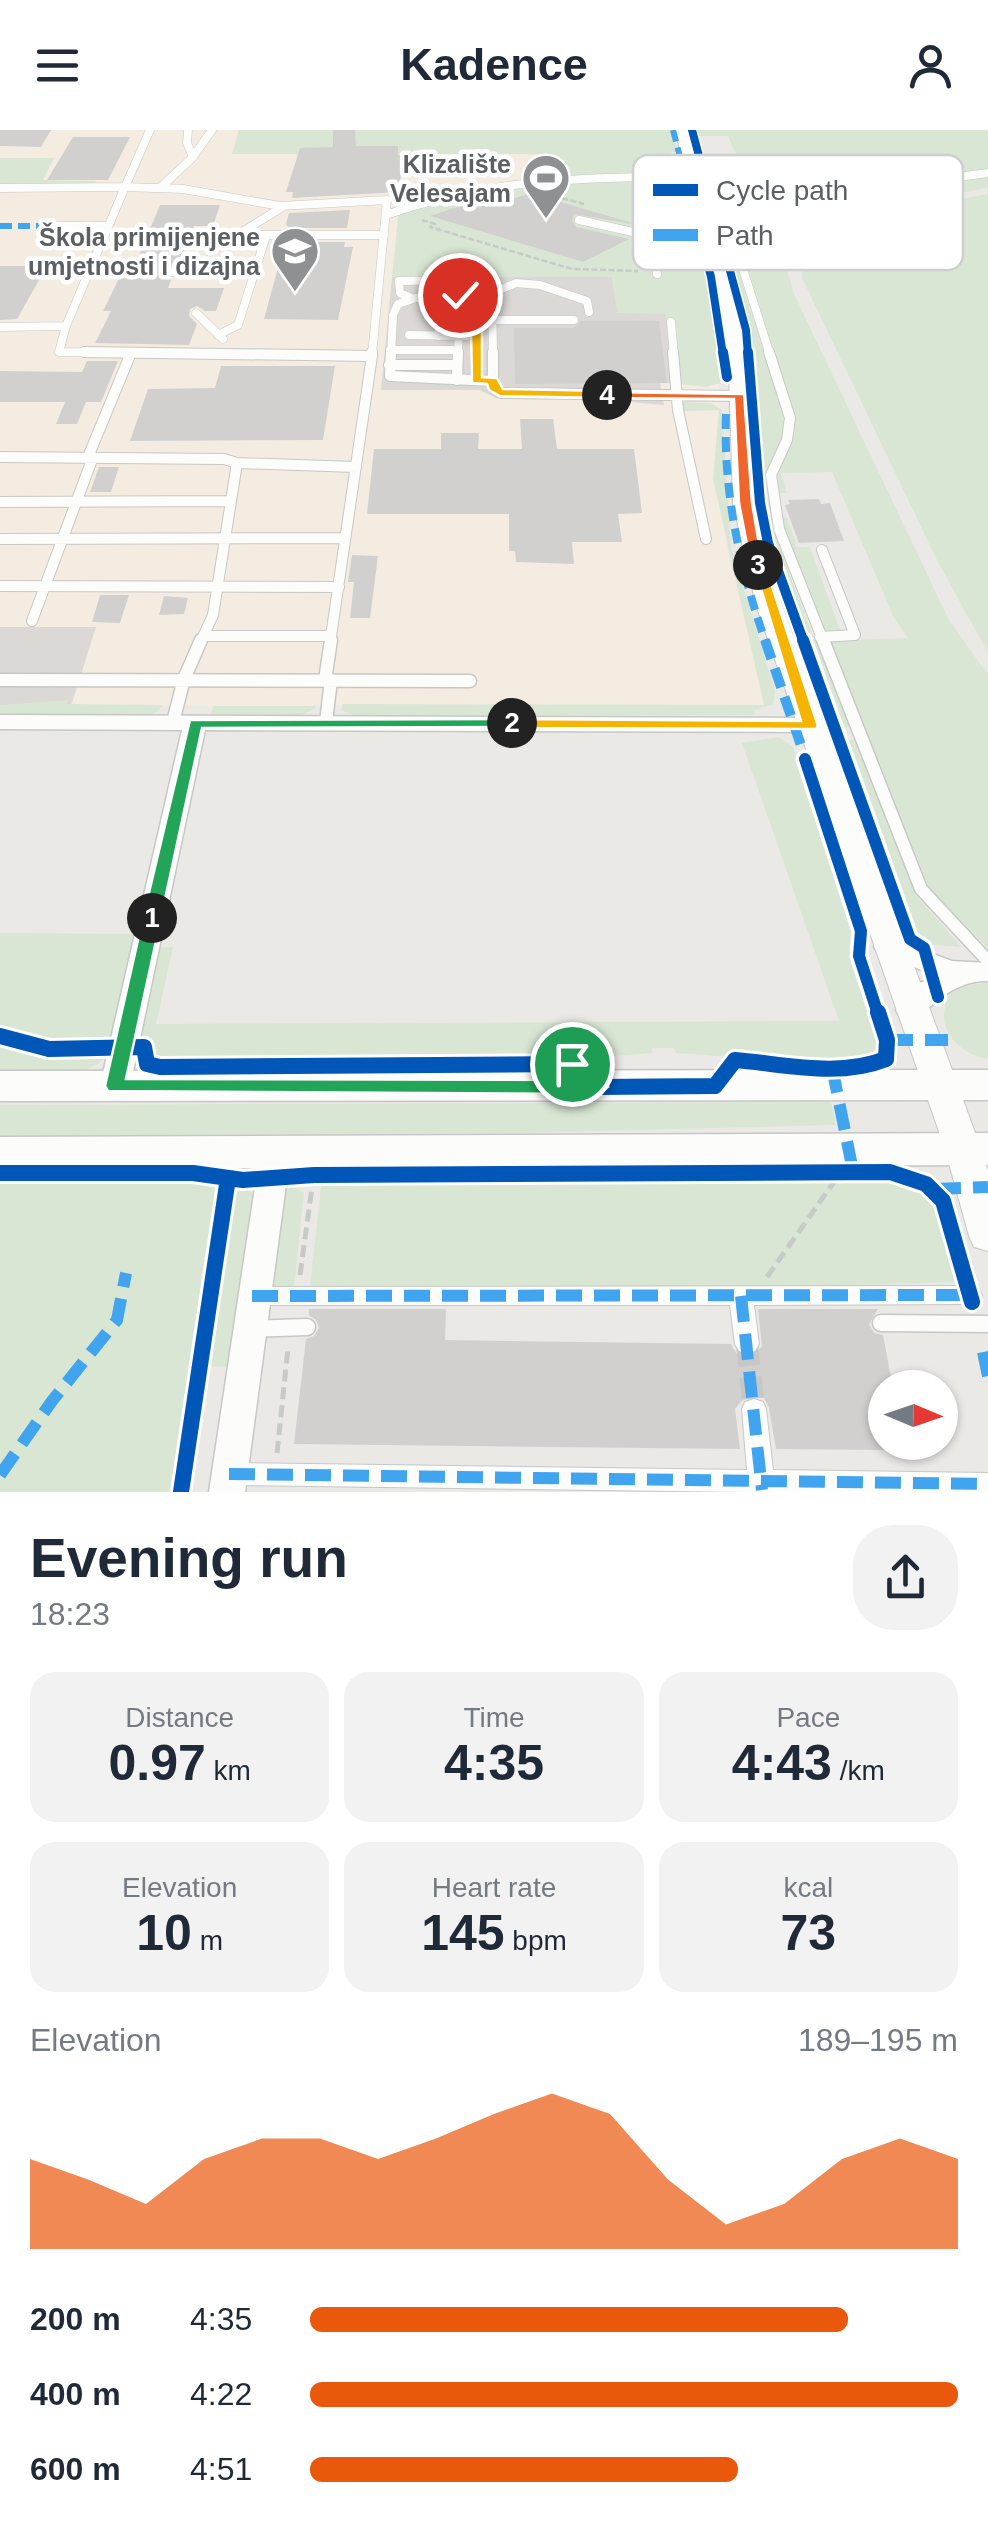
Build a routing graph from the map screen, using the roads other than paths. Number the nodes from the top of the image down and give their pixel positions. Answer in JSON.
{"nodes":[{"id":1,"x":150,"y":130,"type":"edge"},
{"id":2,"x":188,"y":130,"type":"edge"},
{"id":3,"x":212,"y":130,"type":"edge"},
{"id":4,"x":683,"y":130,"type":"edge"},
{"id":5,"x":690,"y":155,"type":"edge"},
{"id":6,"x":193,"y":157,"type":"junction"},
{"id":7,"x":988,"y":173,"type":"edge"},
{"id":8,"x":963,"y":177,"type":"edge"},
{"id":9,"x":633,"y":178,"type":"edge"},
{"id":10,"x":0,"y":188,"type":"edge"},
{"id":11,"x":124,"y":188,"type":"junction"},
{"id":12,"x":160,"y":188,"type":"junction"},
{"id":13,"x":284,"y":206,"type":"junction"},
{"id":14,"x":386,"y":215,"type":"junction"},
{"id":15,"x":579,"y":220,"type":"dead end"},
{"id":16,"x":53,"y":226,"type":"dead end"},
{"id":17,"x":107,"y":226,"type":"junction"},
{"id":18,"x":633,"y":232,"type":"edge"},
{"id":19,"x":238,"y":234,"type":"junction"},
{"id":20,"x":384,"y":235,"type":"junction"},
{"id":21,"x":266,"y":236,"type":"junction"},
{"id":22,"x":210,"y":252,"type":"dead end"},
{"id":23,"x":656,"y":270,"type":"edge"},
{"id":24,"x":720,"y":270,"type":"edge"},
{"id":25,"x":743,"y":270,"type":"edge"},
{"id":26,"x":166,"y":272,"type":"dead end"},
{"id":27,"x":255,"y":272,"type":"junction"},
{"id":28,"x":657,"y":274,"type":"dead end"},
{"id":29,"x":460,"y":280,"type":"dead end"},
{"id":30,"x":492,"y":293,"type":"junction"},
{"id":31,"x":460,"y":295,"type":"junction"},
{"id":32,"x":442,"y":296,"type":"junction"},
{"id":33,"x":411,"y":298,"type":"junction"},
{"id":34,"x":589,"y":312,"type":"dead end"},
{"id":35,"x":196,"y":313,"type":"dead end"},
{"id":36,"x":492,"y":320,"type":"junction"},
{"id":37,"x":574,"y":320,"type":"dead end"},
{"id":38,"x":458,"y":322,"type":"junction"},
{"id":39,"x":670,"y":322,"type":"dead end"},
{"id":40,"x":0,"y":326,"type":"edge"},
{"id":41,"x":66,"y":326,"type":"junction"},
{"id":42,"x":218,"y":334,"type":"junction"},
{"id":43,"x":409,"y":336,"type":"dead end"},
{"id":44,"x":438,"y":336,"type":"junction"},
{"id":45,"x":458,"y":336,"type":"junction"},
{"id":46,"x":477,"y":336,"type":"junction"},
{"id":47,"x":390,"y":350,"type":"junction"},
{"id":48,"x":131,"y":352,"type":"junction"},
{"id":49,"x":230,"y":354,"type":"junction"},
{"id":50,"x":372,"y":356,"type":"junction"},
{"id":51,"x":492,"y":356,"type":"junction"},
{"id":52,"x":458,"y":357,"type":"junction"},
{"id":53,"x":476,"y":357,"type":"junction"},
{"id":54,"x":389,"y":365,"type":"junction"},
{"id":55,"x":458,"y":380,"type":"junction"},
{"id":56,"x":476,"y":380,"type":"junction"},
{"id":57,"x":493,"y":380,"type":"junction"},
{"id":58,"x":678,"y":396,"type":"junction"},
{"id":59,"x":740,"y":396,"type":"junction"},
{"id":60,"x":90,"y":457,"type":"junction"},
{"id":61,"x":0,"y":458,"type":"edge"},
{"id":62,"x":237,"y":464,"type":"junction"},
{"id":63,"x":356,"y":467,"type":"junction"},
{"id":64,"x":231,"y":501,"type":"junction"},
{"id":65,"x":0,"y":502,"type":"edge"},
{"id":66,"x":76,"y":502,"type":"junction"},
{"id":67,"x":346,"y":538,"type":"junction"},
{"id":68,"x":63,"y":539,"type":"junction"},
{"id":69,"x":226,"y":539,"type":"junction"},
{"id":70,"x":706,"y":539,"type":"dead end"},
{"id":71,"x":0,"y":540,"type":"edge"},
{"id":72,"x":822,"y":550,"type":"dead end"},
{"id":73,"x":0,"y":586,"type":"edge"},
{"id":74,"x":48,"y":586,"type":"junction"},
{"id":75,"x":339,"y":587,"type":"junction"},
{"id":76,"x":218,"y":588,"type":"junction"},
{"id":77,"x":32,"y":621,"type":"dead end"},
{"id":78,"x":204,"y":636,"type":"junction"},
{"id":79,"x":332,"y":636,"type":"junction"},
{"id":80,"x":820,"y":637,"type":"junction"},
{"id":81,"x":0,"y":680,"type":"edge"},
{"id":82,"x":184,"y":680,"type":"junction"},
{"id":83,"x":328,"y":680,"type":"junction"},
{"id":84,"x":470,"y":681,"type":"dead end"},
{"id":85,"x":0,"y":722,"type":"edge"},
{"id":86,"x":326,"y":722,"type":"junction"},
{"id":87,"x":184,"y":723,"type":"junction"},
{"id":88,"x":810,"y":726,"type":"junction"},
{"id":89,"x":888,"y":947,"type":"junction"},
{"id":90,"x":982,"y":969,"type":"edge"},
{"id":91,"x":910,"y":1010,"type":"junction"},
{"id":92,"x":939,"y":1085,"type":"junction"},
{"id":93,"x":988,"y":1085,"type":"edge"},
{"id":94,"x":0,"y":1086,"type":"edge"},
{"id":95,"x":115,"y":1086,"type":"junction"},
{"id":96,"x":976,"y":1149,"type":"edge"},
{"id":97,"x":0,"y":1154,"type":"edge"},
{"id":98,"x":275,"y":1154,"type":"junction"},
{"id":99,"x":988,"y":1236,"type":"edge"},
{"id":100,"x":970,"y":1295,"type":"dead end"},
{"id":101,"x":748,"y":1296,"type":"junction"},
{"id":102,"x":250,"y":1313,"type":"junction"},
{"id":103,"x":881,"y":1324,"type":"dead end"},
{"id":104,"x":988,"y":1324,"type":"edge"},
{"id":105,"x":307,"y":1327,"type":"dead end"},
{"id":106,"x":747,"y":1344,"type":"tunnel mouth"},
{"id":107,"x":754,"y":1409,"type":"tunnel mouth"},
{"id":108,"x":228,"y":1483,"type":"edge"},
{"id":109,"x":988,"y":1484,"type":"edge"},
{"id":110,"x":761,"y":1487,"type":"edge"}],
"edges":[{"from":1,"to":11,"type":"lane"},
{"from":2,"to":6,"type":"lane"},
{"from":3,"to":6,"type":"lane"},
{"from":4,"to":5,"type":"street"},
{"from":6,"to":12,"type":"lane"},
{"from":7,"to":8,"type":"lane"},
{"from":9,"to":14,"type":"lane"},
{"from":10,"to":11,"type":"lane"},
{"from":11,"to":12,"type":"lane"},
{"from":11,"to":17,"type":"lane"},
{"from":12,"to":13,"type":"lane"},
{"from":13,"to":14,"type":"lane"},
{"from":13,"to":19,"type":"lane"},
{"from":14,"to":20,"type":"lane"},
{"from":15,"to":18,"type":"lane"},
{"from":16,"to":17,"type":"lane"},
{"from":17,"to":41,"type":"lane"},
{"from":19,"to":21,"type":"lane"},
{"from":19,"to":22,"type":"lane"},
{"from":20,"to":21,"type":"lane"},
{"from":20,"to":50,"type":"lane"},
{"from":21,"to":27,"type":"lane"},
{"from":23,"to":28,"type":"lane"},
{"from":24,"to":59,"type":"street"},
{"from":25,"to":80,"type":"lane"},
{"from":26,"to":27,"type":"lane"},
{"from":27,"to":42,"type":"lane"},
{"from":29,"to":33,"type":"lane"},
{"from":30,"to":31,"type":"lane"},
{"from":30,"to":34,"type":"lane"},
{"from":30,"to":36,"type":"lane"},
{"from":31,"to":32,"type":"lane"},
{"from":31,"to":38,"type":"lane"},
{"from":32,"to":33,"type":"lane"},
{"from":32,"to":44,"type":"lane"},
{"from":33,"to":47,"type":"lane"},
{"from":35,"to":42,"type":"lane"},
{"from":36,"to":37,"type":"lane"},
{"from":36,"to":51,"type":"lane"},
{"from":38,"to":45,"type":"lane"},
{"from":38,"to":46,"type":"lane"},
{"from":39,"to":58,"type":"lane"},
{"from":40,"to":41,"type":"lane"},
{"from":41,"to":48,"type":"lane"},
{"from":42,"to":49,"type":"lane"},
{"from":43,"to":44,"type":"lane"},
{"from":44,"to":45,"type":"lane"},
{"from":45,"to":46,"type":"lane"},
{"from":45,"to":52,"type":"lane"},
{"from":46,"to":53,"type":"lane"},
{"from":47,"to":52,"type":"lane"},
{"from":47,"to":54,"type":"lane"},
{"from":48,"to":49,"type":"lane"},
{"from":48,"to":60,"type":"lane"},
{"from":49,"to":50,"type":"lane"},
{"from":50,"to":63,"type":"lane"},
{"from":51,"to":53,"type":"lane"},
{"from":51,"to":57,"type":"lane"},
{"from":52,"to":53,"type":"lane"},
{"from":52,"to":54,"type":"lane"},
{"from":52,"to":55,"type":"lane"},
{"from":53,"to":56,"type":"lane"},
{"from":54,"to":55,"type":"lane"},
{"from":55,"to":56,"type":"lane"},
{"from":56,"to":57,"type":"lane"},
{"from":57,"to":58,"type":"lane"},
{"from":58,"to":59,"type":"lane"},
{"from":58,"to":70,"type":"lane"},
{"from":59,"to":88,"type":"street"},
{"from":60,"to":61,"type":"lane"},
{"from":60,"to":62,"type":"lane"},
{"from":60,"to":66,"type":"lane"},
{"from":62,"to":63,"type":"lane"},
{"from":62,"to":64,"type":"lane"},
{"from":63,"to":67,"type":"lane"},
{"from":64,"to":66,"type":"lane"},
{"from":64,"to":69,"type":"lane"},
{"from":65,"to":66,"type":"lane"},
{"from":66,"to":68,"type":"lane"},
{"from":67,"to":69,"type":"lane"},
{"from":67,"to":75,"type":"lane"},
{"from":68,"to":69,"type":"lane"},
{"from":68,"to":71,"type":"lane"},
{"from":68,"to":74,"type":"lane"},
{"from":69,"to":76,"type":"lane"},
{"from":72,"to":80,"type":"lane"},
{"from":73,"to":74,"type":"lane"},
{"from":74,"to":76,"type":"lane"},
{"from":74,"to":77,"type":"lane"},
{"from":75,"to":76,"type":"lane"},
{"from":75,"to":79,"type":"lane"},
{"from":76,"to":78,"type":"lane"},
{"from":78,"to":79,"type":"lane"},
{"from":78,"to":82,"type":"lane"},
{"from":79,"to":83,"type":"lane"},
{"from":80,"to":90,"type":"lane"},
{"from":81,"to":82,"type":"lane"},
{"from":82,"to":83,"type":"lane"},
{"from":82,"to":87,"type":"lane"},
{"from":83,"to":84,"type":"lane"},
{"from":83,"to":86,"type":"lane"},
{"from":85,"to":87,"type":"street"},
{"from":86,"to":87,"type":"street"},
{"from":86,"to":88,"type":"street"},
{"from":87,"to":95,"type":"street"},
{"from":88,"to":89,"type":"street"},
{"from":89,"to":90,"type":"street"},
{"from":89,"to":91,"type":"street"},
{"from":90,"to":91,"type":"street"},
{"from":91,"to":92,"type":"street"},
{"from":92,"to":93,"type":"main road"},
{"from":92,"to":95,"type":"main road"},
{"from":92,"to":96,"type":"street"},
{"from":94,"to":95,"type":"main road"},
{"from":96,"to":98,"type":"main road"},
{"from":96,"to":99,"type":"street"},
{"from":97,"to":98,"type":"main road"},
{"from":98,"to":102,"type":"street"},
{"from":100,"to":101,"type":"street"},
{"from":101,"to":102,"type":"street"},
{"from":101,"to":106,"type":"street"},
{"from":102,"to":105,"type":"lane"},
{"from":102,"to":108,"type":"street"},
{"from":103,"to":104,"type":"lane"},
{"from":107,"to":110,"type":"street"},
{"from":108,"to":110,"type":"street"},
{"from":109,"to":110,"type":"street"}]}
